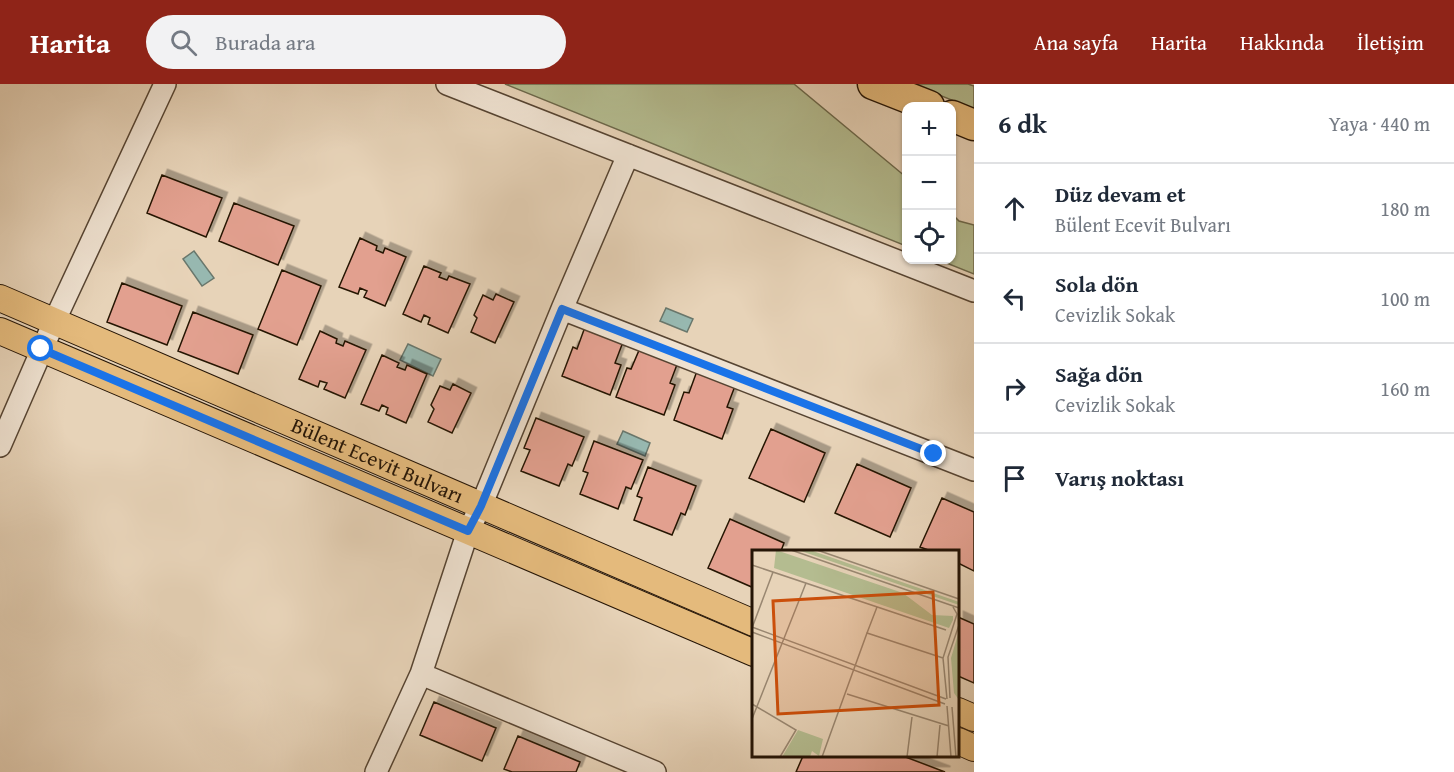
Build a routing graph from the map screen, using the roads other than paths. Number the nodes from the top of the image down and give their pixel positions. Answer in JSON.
{"nodes":[{"id":1,"x":165,"y":84,"type":"edge"},
{"id":2,"x":447,"y":84,"type":"edge"},
{"id":3,"x":873,"y":84,"type":"edge"},
{"id":4,"x":919,"y":102,"type":"edge"},
{"id":5,"x":956,"y":118,"type":"edge"},
{"id":6,"x":974,"y":125,"type":"edge"},
{"id":7,"x":628,"y":155,"type":"junction"},
{"id":8,"x":974,"y":291,"type":"edge"},
{"id":9,"x":0,"y":298,"type":"edge"},
{"id":10,"x":562,"y":309,"type":"junction"},
{"id":11,"x":54,"y":322,"type":"junction"},
{"id":12,"x":0,"y":331,"type":"edge"},
{"id":13,"x":41,"y":349,"type":"junction"},
{"id":14,"x":0,"y":446,"type":"edge"},
{"id":15,"x":974,"y":470,"type":"edge"},
{"id":16,"x":481,"y":506,"type":"junction"},
{"id":17,"x":468,"y":531,"type":"junction"},
{"id":18,"x":752,"y":623,"type":"edge"},
{"id":19,"x":752,"y":653,"type":"edge"},
{"id":20,"x":421,"y":674,"type":"junction"},
{"id":21,"x":959,"y":712,"type":"edge"},
{"id":22,"x":974,"y":718,"type":"edge"},
{"id":23,"x":959,"y":742,"type":"edge"},
{"id":24,"x":974,"y":748,"type":"edge"},
{"id":25,"x":376,"y":772,"type":"edge"},
{"id":26,"x":656,"y":772,"type":"edge"}],
"edges":[{"from":1,"to":11,"type":"street"},
{"from":2,"to":7,"type":"street"},
{"from":3,"to":4,"type":"highway"},
{"from":5,"to":6,"type":"highway"},
{"from":7,"to":8,"type":"street"},
{"from":7,"to":10,"type":"street"},
{"from":9,"to":11,"type":"main road","name":"Bülent Ecevit Bulvarı"},
{"from":10,"to":15,"type":"street"},
{"from":10,"to":16,"type":"street"},
{"from":11,"to":13,"type":"street"},
{"from":11,"to":16,"type":"main road","name":"Bülent Ecevit Bulvarı"},
{"from":12,"to":13,"type":"main road","name":"Bülent Ecevit Bulvarı"},
{"from":13,"to":14,"type":"street"},
{"from":13,"to":17,"type":"main road","name":"Bülent Ecevit Bulvarı"},
{"from":16,"to":17,"type":"street"},
{"from":16,"to":18,"type":"main road","name":"Bülent Ecevit Bulvarı"},
{"from":17,"to":19,"type":"main road","name":"Bülent Ecevit Bulvarı"},
{"from":17,"to":20,"type":"street"},
{"from":20,"to":25,"type":"street"},
{"from":20,"to":26,"type":"street"},
{"from":21,"to":22,"type":"main road"},
{"from":23,"to":24,"type":"main road"}]}
